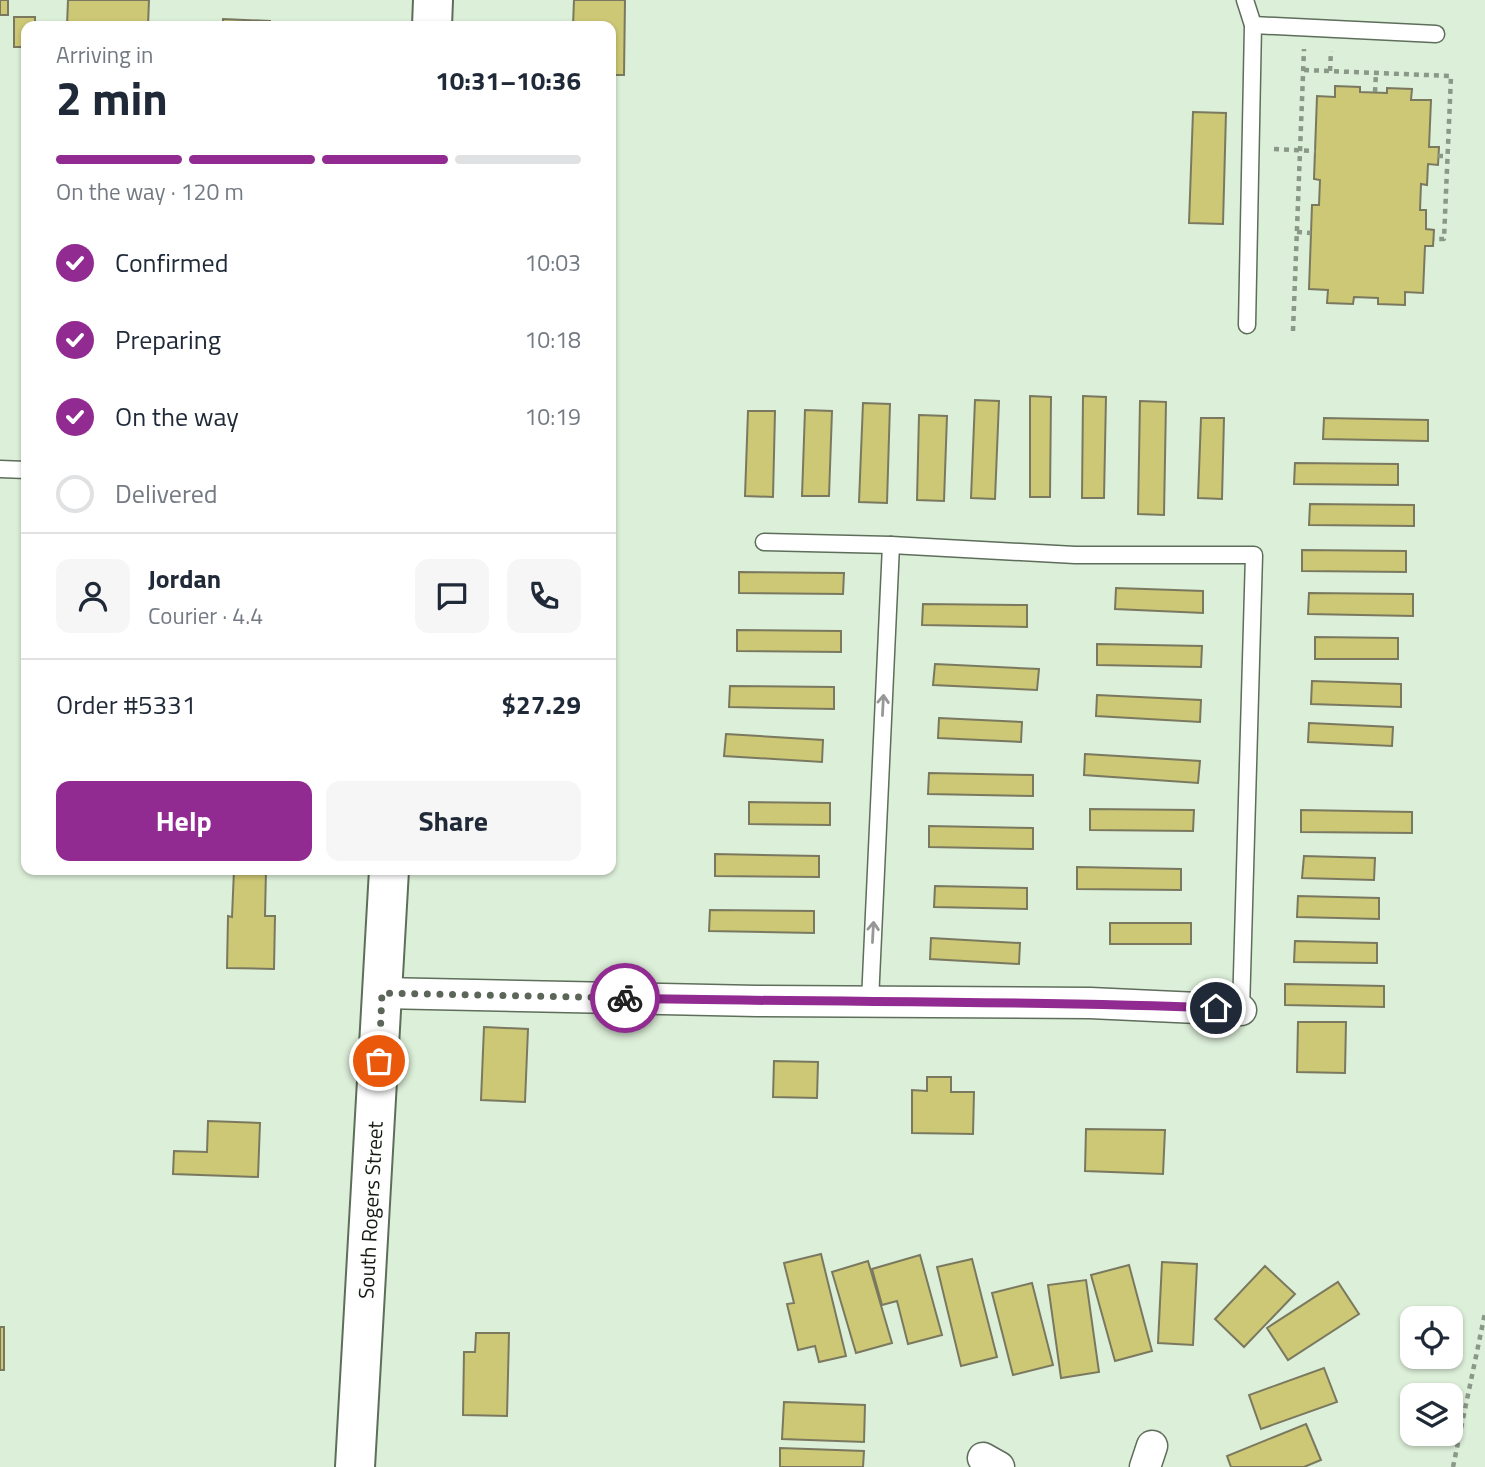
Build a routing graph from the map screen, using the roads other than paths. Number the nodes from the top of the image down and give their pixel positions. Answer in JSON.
{"nodes":[{"id":1,"x":433,"y":0,"type":"edge"},
{"id":2,"x":1245,"y":0,"type":"edge"},
{"id":3,"x":432,"y":21,"type":"edge"},
{"id":4,"x":1254,"y":25,"type":"junction"},
{"id":5,"x":1436,"y":34,"type":"dead end"},
{"id":6,"x":1247,"y":325,"type":"dead end"},
{"id":7,"x":0,"y":468,"type":"edge"},
{"id":8,"x":21,"y":470,"type":"edge"},
{"id":9,"x":764,"y":542,"type":"dead end"},
{"id":10,"x":891,"y":545,"type":"junction"},
{"id":11,"x":389,"y":875,"type":"edge"},
{"id":12,"x":382,"y":993,"type":"junction"},
{"id":13,"x":870,"y":1001,"type":"junction"},
{"id":14,"x":1241,"y":1010,"type":"joint"},
{"id":15,"x":355,"y":1467,"type":"edge"}],
"edges":[{"from":1,"to":3,"type":"street"},
{"from":2,"to":4,"type":"lane"},
{"from":4,"to":5,"type":"lane"},
{"from":4,"to":6,"type":"lane"},
{"from":7,"to":8,"type":"lane"},
{"from":9,"to":10,"type":"lane"},
{"from":13,"to":10,"type":"lane","one_way":true},
{"from":10,"to":14,"type":"lane"},
{"from":11,"to":12,"type":"street","name":"South Rogers Street"},
{"from":12,"to":13,"type":"street"},
{"from":12,"to":15,"type":"street","name":"South Rogers Street"},
{"from":13,"to":14,"type":"street"}]}
